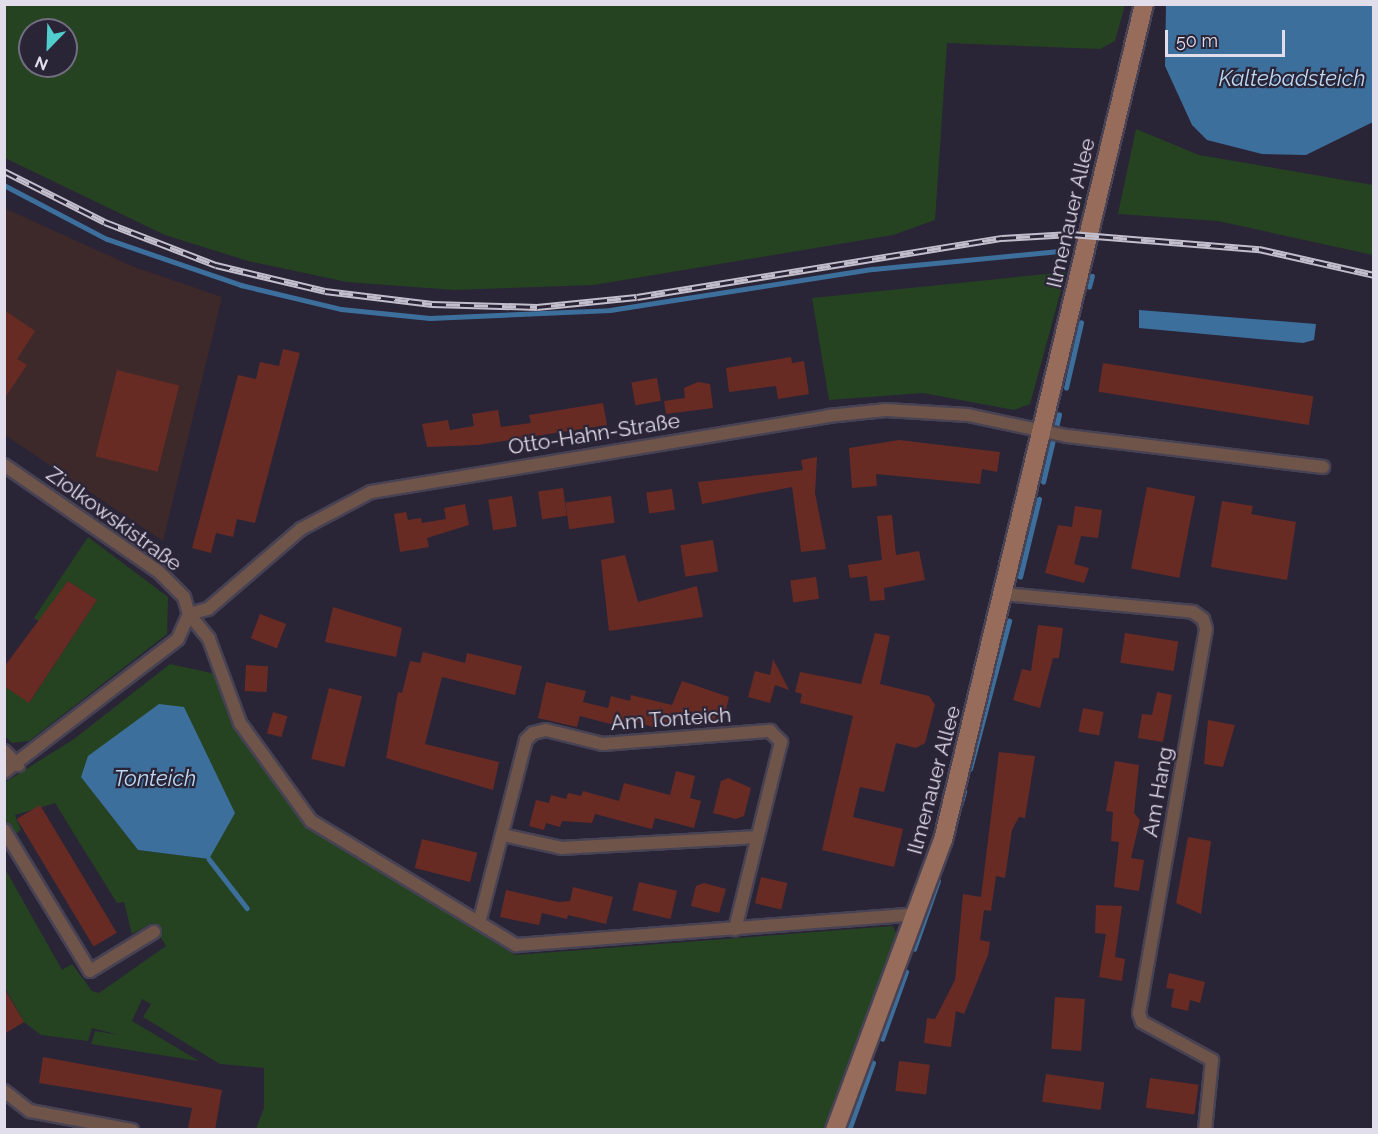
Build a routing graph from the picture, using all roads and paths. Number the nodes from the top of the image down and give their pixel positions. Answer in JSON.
{"nodes":[{"id":1,"x":1144,"y":4,"type":"edge"},
{"id":2,"x":1043,"y":432,"type":"junction"},
{"id":3,"x":4,"y":465,"type":"edge"},
{"id":4,"x":1323,"y":466,"type":"dead end"},
{"id":5,"x":1004,"y":594,"type":"junction"},
{"id":6,"x":189,"y":614,"type":"junction"},
{"id":7,"x":4,"y":751,"type":"edge"},
{"id":8,"x":18,"y":765,"type":"junction"},
{"id":9,"x":4,"y":772,"type":"edge"},
{"id":10,"x":4,"y":831,"type":"edge"},
{"id":11,"x":503,"y":835,"type":"junction"},
{"id":12,"x":757,"y":837,"type":"junction"},
{"id":13,"x":917,"y":914,"type":"junction"},
{"id":14,"x":479,"y":923,"type":"junction"},
{"id":15,"x":735,"y":929,"type":"junction"},
{"id":16,"x":154,"y":932,"type":"dead end"},
{"id":17,"x":4,"y":1091,"type":"edge"},
{"id":18,"x":132,"y":1130,"type":"edge"},
{"id":19,"x":836,"y":1130,"type":"edge"},
{"id":20,"x":1205,"y":1130,"type":"edge"}],
"edges":[{"from":1,"to":2,"type":"street","name":"Ilmenauer Allee"},
{"from":2,"to":4,"type":"street"},
{"from":2,"to":5,"type":"street","name":"Ilmenauer Allee"},
{"from":2,"to":6,"type":"street","name":"Otto-Hahn-Straße"},
{"from":3,"to":6,"type":"street","name":"Ziolkowskistraße"},
{"from":5,"to":13,"type":"street","name":"Ilmenauer Allee"},
{"from":5,"to":20,"type":"street","name":"Am Hang"},
{"from":6,"to":8,"type":"street"},
{"from":6,"to":14,"type":"street"},
{"from":7,"to":8,"type":"street"},
{"from":8,"to":9,"type":"street"},
{"from":10,"to":16,"type":"street"},
{"from":11,"to":12,"type":"street"},
{"from":11,"to":12,"type":"street","name":"Am Tonteich"},
{"from":11,"to":14,"type":"street","name":"Am Tonteich"},
{"from":12,"to":15,"type":"street","name":"Am Tonteich"},
{"from":13,"to":15,"type":"street"},
{"from":13,"to":19,"type":"street","name":"Ilmenauer Allee"},
{"from":14,"to":15,"type":"street"},
{"from":17,"to":18,"type":"street"}]}
